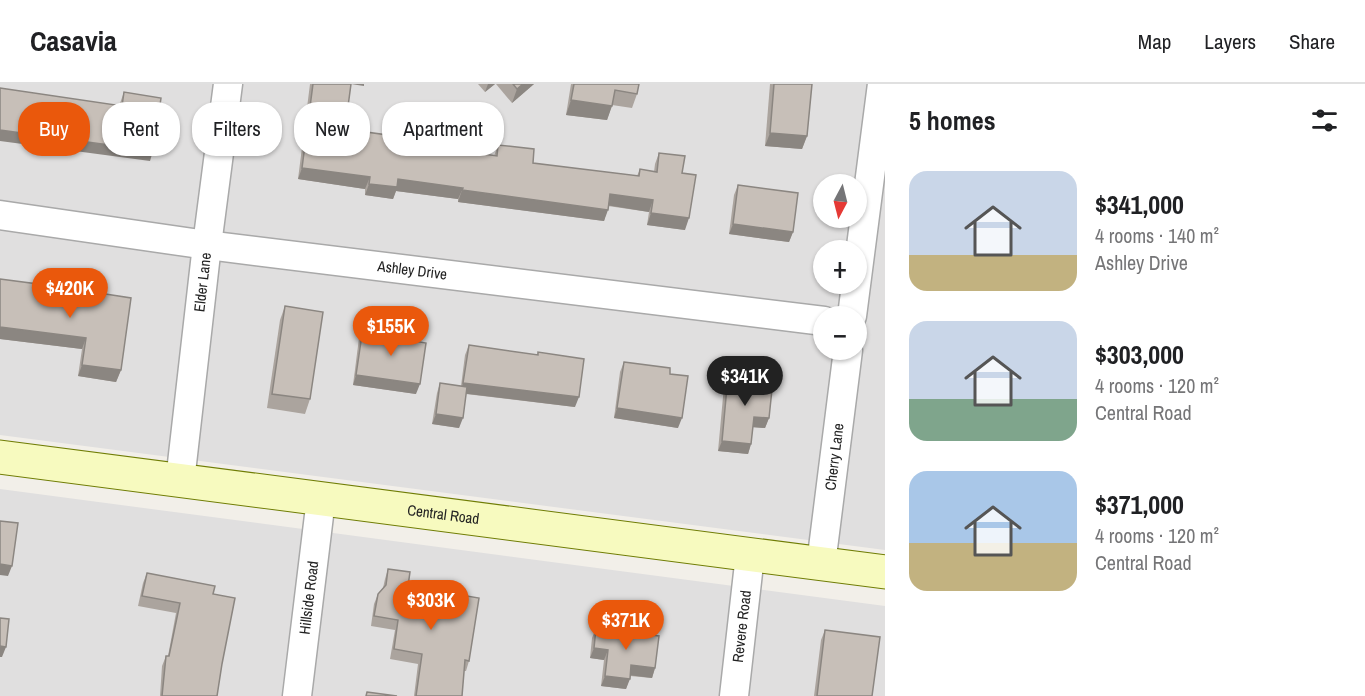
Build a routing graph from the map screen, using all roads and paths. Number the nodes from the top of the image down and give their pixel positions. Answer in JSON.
{"nodes":[{"id":1,"x":228,"y":84,"type":"edge"},
{"id":2,"x":882,"y":84,"type":"edge"},
{"id":3,"x":0,"y":215,"type":"edge"},
{"id":4,"x":207,"y":245,"type":"junction"},
{"id":5,"x":853,"y":306,"type":"edge"},
{"id":6,"x":813,"y":320,"type":"edge"},
{"id":7,"x":847,"y":360,"type":"edge"},
{"id":8,"x":0,"y":457,"type":"edge"},
{"id":9,"x":180,"y":481,"type":"junction"},
{"id":10,"x":321,"y":499,"type":"junction"},
{"id":11,"x":750,"y":555,"type":"junction"},
{"id":12,"x":821,"y":564,"type":"junction"},
{"id":13,"x":885,"y":572,"type":"edge"},
{"id":14,"x":297,"y":696,"type":"edge"},
{"id":15,"x":734,"y":696,"type":"edge"}],
"edges":[{"from":1,"to":4,"type":"street","name":"Elder Lane"},
{"from":2,"to":5,"type":"street"},
{"from":3,"to":4,"type":"street","name":"Ashley Drive"},
{"from":4,"to":6,"type":"street","name":"Ashley Drive"},
{"from":4,"to":9,"type":"street","name":"Elder Lane"},
{"from":7,"to":12,"type":"street","name":"Cherry Lane"},
{"from":8,"to":9,"type":"main road","name":"Central Road"},
{"from":9,"to":10,"type":"main road","name":"Central Road"},
{"from":10,"to":11,"type":"main road","name":"Central Road"},
{"from":10,"to":14,"type":"street","name":"Hillside Road"},
{"from":11,"to":12,"type":"main road","name":"Central Road"},
{"from":11,"to":15,"type":"street","name":"Revere Road"},
{"from":12,"to":13,"type":"main road","name":"Central Road"}]}
